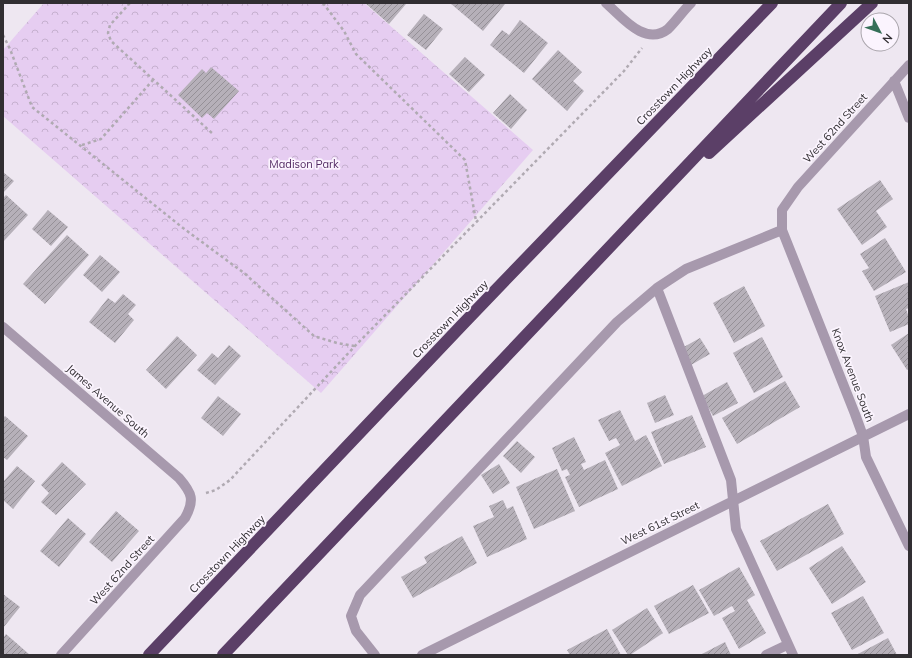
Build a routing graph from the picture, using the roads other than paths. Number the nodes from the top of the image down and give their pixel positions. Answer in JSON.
{"nodes":[{"id":1,"x":606,"y":3,"type":"edge"},
{"id":2,"x":691,"y":3,"type":"edge"},
{"id":3,"x":772,"y":3,"type":"edge"},
{"id":4,"x":841,"y":3,"type":"edge"},
{"id":5,"x":872,"y":3,"type":"edge"},
{"id":6,"x":909,"y":65,"type":"edge"},
{"id":7,"x":894,"y":81,"type":"junction"},
{"id":8,"x":909,"y":118,"type":"edge"},
{"id":9,"x":782,"y":210,"type":"joint"},
{"id":10,"x":628,"y":228,"type":"junction"},
{"id":11,"x":782,"y":230,"type":"junction"},
{"id":12,"x":658,"y":288,"type":"junction"},
{"id":13,"x":3,"y":327,"type":"edge"},
{"id":14,"x":909,"y":414,"type":"edge"},
{"id":15,"x":863,"y":436,"type":"junction"},
{"id":16,"x":192,"y":497,"type":"joint"},
{"id":17,"x":733,"y":501,"type":"junction"},
{"id":18,"x":909,"y":546,"type":"edge"},
{"id":19,"x":787,"y":645,"type":"junction"},
{"id":20,"x":60,"y":655,"type":"edge"},
{"id":21,"x":148,"y":655,"type":"edge"},
{"id":22,"x":223,"y":655,"type":"edge"},
{"id":23,"x":375,"y":655,"type":"edge"},
{"id":24,"x":422,"y":655,"type":"edge"},
{"id":25,"x":766,"y":655,"type":"edge"},
{"id":26,"x":793,"y":655,"type":"edge"}],
"edges":[{"from":1,"to":2,"type":"street"},
{"from":3,"to":21,"type":"highway","name":"Crosstown Highway"},
{"from":4,"to":10,"type":"highway"},
{"from":5,"to":10,"type":"highway"},
{"from":6,"to":7,"type":"street","name":"West 62nd Street"},
{"from":7,"to":8,"type":"street"},
{"from":7,"to":9,"type":"street","name":"West 62nd Street"},
{"from":9,"to":11,"type":"street","name":"Knox Avenue South"},
{"from":10,"to":22,"type":"highway"},
{"from":11,"to":12,"type":"street"},
{"from":11,"to":15,"type":"street","name":"Knox Avenue South"},
{"from":12,"to":17,"type":"street"},
{"from":12,"to":23,"type":"street"},
{"from":13,"to":16,"type":"street","name":"James Avenue South"},
{"from":14,"to":15,"type":"street","name":"West 61st Street"},
{"from":15,"to":17,"type":"street","name":"West 61st Street"},
{"from":15,"to":18,"type":"street","name":"Knox Avenue South"},
{"from":16,"to":20,"type":"street","name":"West 62nd Street"},
{"from":17,"to":19,"type":"street"},
{"from":17,"to":24,"type":"street","name":"West 61st Street"},
{"from":19,"to":25,"type":"street"},
{"from":19,"to":26,"type":"street"}]}
